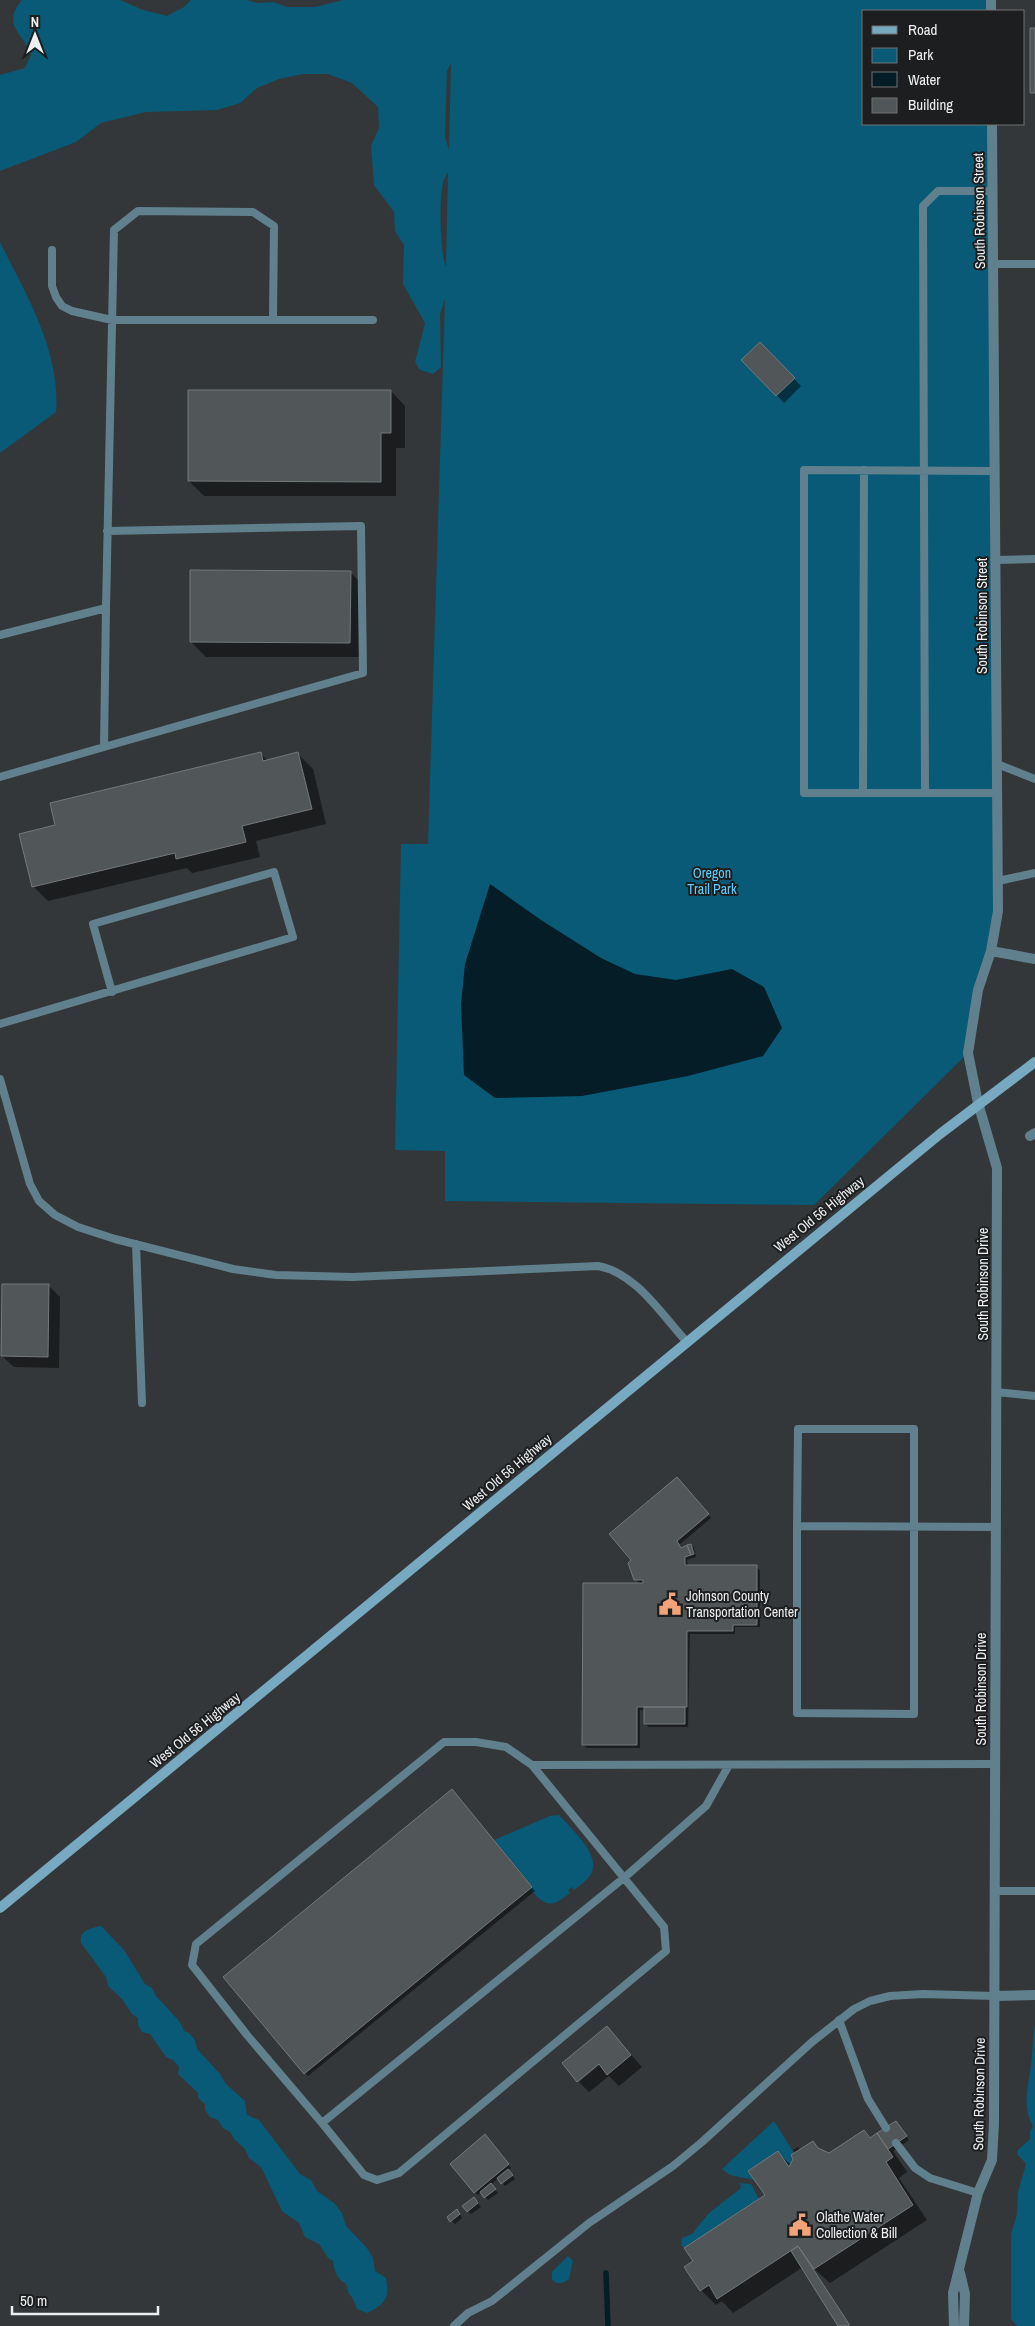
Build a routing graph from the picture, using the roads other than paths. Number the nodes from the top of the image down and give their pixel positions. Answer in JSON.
{"nodes":[{"id":1,"x":992,"y":125,"type":"edge"},
{"id":2,"x":992,"y":191,"type":"junction"},
{"id":3,"x":52,"y":250,"type":"dead end"},
{"id":4,"x":993,"y":264,"type":"junction"},
{"id":5,"x":1035,"y":264,"type":"edge"},
{"id":6,"x":112,"y":320,"type":"junction"},
{"id":7,"x":273,"y":320,"type":"junction"},
{"id":8,"x":373,"y":320,"type":"dead end"},
{"id":9,"x":864,"y":470,"type":"junction"},
{"id":10,"x":924,"y":470,"type":"junction"},
{"id":11,"x":995,"y":471,"type":"junction"},
{"id":12,"x":107,"y":531,"type":"junction"},
{"id":13,"x":1035,"y":559,"type":"edge"},
{"id":14,"x":996,"y":560,"type":"junction"},
{"id":15,"x":106,"y":608,"type":"junction"},
{"id":16,"x":0,"y":635,"type":"edge"},
{"id":17,"x":104,"y":747,"type":"junction"},
{"id":18,"x":997,"y":764,"type":"junction"},
{"id":19,"x":0,"y":777,"type":"edge"},
{"id":20,"x":1035,"y":779,"type":"edge"},
{"id":21,"x":863,"y":793,"type":"junction"},
{"id":22,"x":925,"y":793,"type":"junction"},
{"id":23,"x":997,"y":793,"type":"junction"},
{"id":24,"x":1035,"y":873,"type":"edge"},
{"id":25,"x":998,"y":881,"type":"junction"},
{"id":26,"x":991,"y":951,"type":"junction"},
{"id":27,"x":1035,"y":959,"type":"edge"},
{"id":28,"x":112,"y":992,"type":"junction"},
{"id":29,"x":0,"y":1024,"type":"edge"},
{"id":30,"x":1035,"y":1062,"type":"edge"},
{"id":31,"x":0,"y":1079,"type":"edge"},
{"id":32,"x":978,"y":1103,"type":"junction"},
{"id":33,"x":136,"y":1244,"type":"junction"},
{"id":34,"x":686,"y":1342,"type":"junction"},
{"id":35,"x":996,"y":1392,"type":"junction"},
{"id":36,"x":1035,"y":1396,"type":"edge"},
{"id":37,"x":142,"y":1403,"type":"dead end"},
{"id":38,"x":797,"y":1526,"type":"junction"},
{"id":39,"x":914,"y":1526,"type":"junction"},
{"id":40,"x":996,"y":1527,"type":"junction"},
{"id":41,"x":995,"y":1764,"type":"junction"},
{"id":42,"x":532,"y":1765,"type":"junction"},
{"id":43,"x":729,"y":1765,"type":"junction"},
{"id":44,"x":625,"y":1877,"type":"junction"},
{"id":45,"x":995,"y":1891,"type":"junction"},
{"id":46,"x":1035,"y":1891,"type":"edge"},
{"id":47,"x":0,"y":1908,"type":"edge"},
{"id":48,"x":1035,"y":1995,"type":"edge"},
{"id":49,"x":995,"y":1996,"type":"junction"},
{"id":50,"x":839,"y":2020,"type":"junction"},
{"id":51,"x":322,"y":2123,"type":"junction"},
{"id":52,"x":886,"y":2128,"type":"dead end"},
{"id":53,"x":896,"y":2143,"type":"dead end"},
{"id":54,"x":978,"y":2194,"type":"junction"},
{"id":55,"x":960,"y":2272,"type":"junction"},
{"id":56,"x":454,"y":2326,"type":"edge"},
{"id":57,"x":954,"y":2326,"type":"edge"},
{"id":58,"x":964,"y":2326,"type":"edge"}],
"edges":[{"from":1,"to":2,"type":"street","name":"South Robinson Street"},
{"from":2,"to":4,"type":"street","name":"South Robinson Street"},
{"from":2,"to":10,"type":"lane"},
{"from":3,"to":6,"type":"lane"},
{"from":4,"to":5,"type":"lane"},
{"from":4,"to":11,"type":"street","name":"South Robinson Street"},
{"from":6,"to":7,"type":"lane"},
{"from":6,"to":7,"type":"lane"},
{"from":6,"to":12,"type":"lane"},
{"from":7,"to":8,"type":"lane"},
{"from":9,"to":10,"type":"lane"},
{"from":9,"to":21,"type":"lane"},
{"from":9,"to":21,"type":"lane"},
{"from":10,"to":11,"type":"lane"},
{"from":10,"to":22,"type":"lane"},
{"from":11,"to":14,"type":"street","name":"South Robinson Street"},
{"from":12,"to":15,"type":"lane"},
{"from":12,"to":17,"type":"lane"},
{"from":13,"to":14,"type":"lane"},
{"from":14,"to":18,"type":"street","name":"South Robinson Street"},
{"from":15,"to":16,"type":"lane"},
{"from":15,"to":17,"type":"lane"},
{"from":17,"to":19,"type":"lane"},
{"from":18,"to":20,"type":"lane"},
{"from":18,"to":23,"type":"street","name":"South Robinson Street"},
{"from":21,"to":22,"type":"lane"},
{"from":22,"to":23,"type":"lane"},
{"from":23,"to":25,"type":"street","name":"South Robinson Street"},
{"from":24,"to":25,"type":"lane"},
{"from":25,"to":26,"type":"street","name":"South Robinson Street"},
{"from":26,"to":27,"type":"street"},
{"from":26,"to":32,"type":"street","name":"South Robinson Street"},
{"from":28,"to":28,"type":"lane"},
{"from":28,"to":29,"type":"lane"},
{"from":30,"to":32,"type":"main road","name":"West Old 56 Highway"},
{"from":31,"to":33,"type":"lane"},
{"from":32,"to":34,"type":"main road","name":"West Old 56 Highway"},
{"from":32,"to":35,"type":"street","name":"South Robinson Drive"},
{"from":33,"to":34,"type":"lane"},
{"from":33,"to":37,"type":"lane"},
{"from":34,"to":47,"type":"main road","name":"West Old 56 Highway"},
{"from":35,"to":36,"type":"lane"},
{"from":35,"to":40,"type":"street","name":"South Robinson Drive"},
{"from":38,"to":39,"type":"lane"},
{"from":38,"to":39,"type":"lane"},
{"from":38,"to":39,"type":"lane"},
{"from":39,"to":40,"type":"lane"},
{"from":40,"to":41,"type":"street","name":"South Robinson Drive"},
{"from":41,"to":43,"type":"lane"},
{"from":41,"to":45,"type":"street","name":"South Robinson Drive"},
{"from":42,"to":43,"type":"lane"},
{"from":42,"to":44,"type":"lane"},
{"from":42,"to":51,"type":"lane"},
{"from":43,"to":44,"type":"lane"},
{"from":44,"to":51,"type":"lane"},
{"from":44,"to":51,"type":"lane"},
{"from":45,"to":46,"type":"lane"},
{"from":45,"to":49,"type":"street","name":"South Robinson Drive"},
{"from":48,"to":49,"type":"street"},
{"from":49,"to":50,"type":"lane"},
{"from":49,"to":54,"type":"street","name":"South Robinson Drive"},
{"from":50,"to":52,"type":"lane"},
{"from":50,"to":56,"type":"lane"},
{"from":53,"to":54,"type":"lane"},
{"from":54,"to":55,"type":"street","name":"South Robinson Drive"},
{"from":55,"to":57,"type":"street","name":"South Robinson Drive"},
{"from":55,"to":58,"type":"street"}]}
